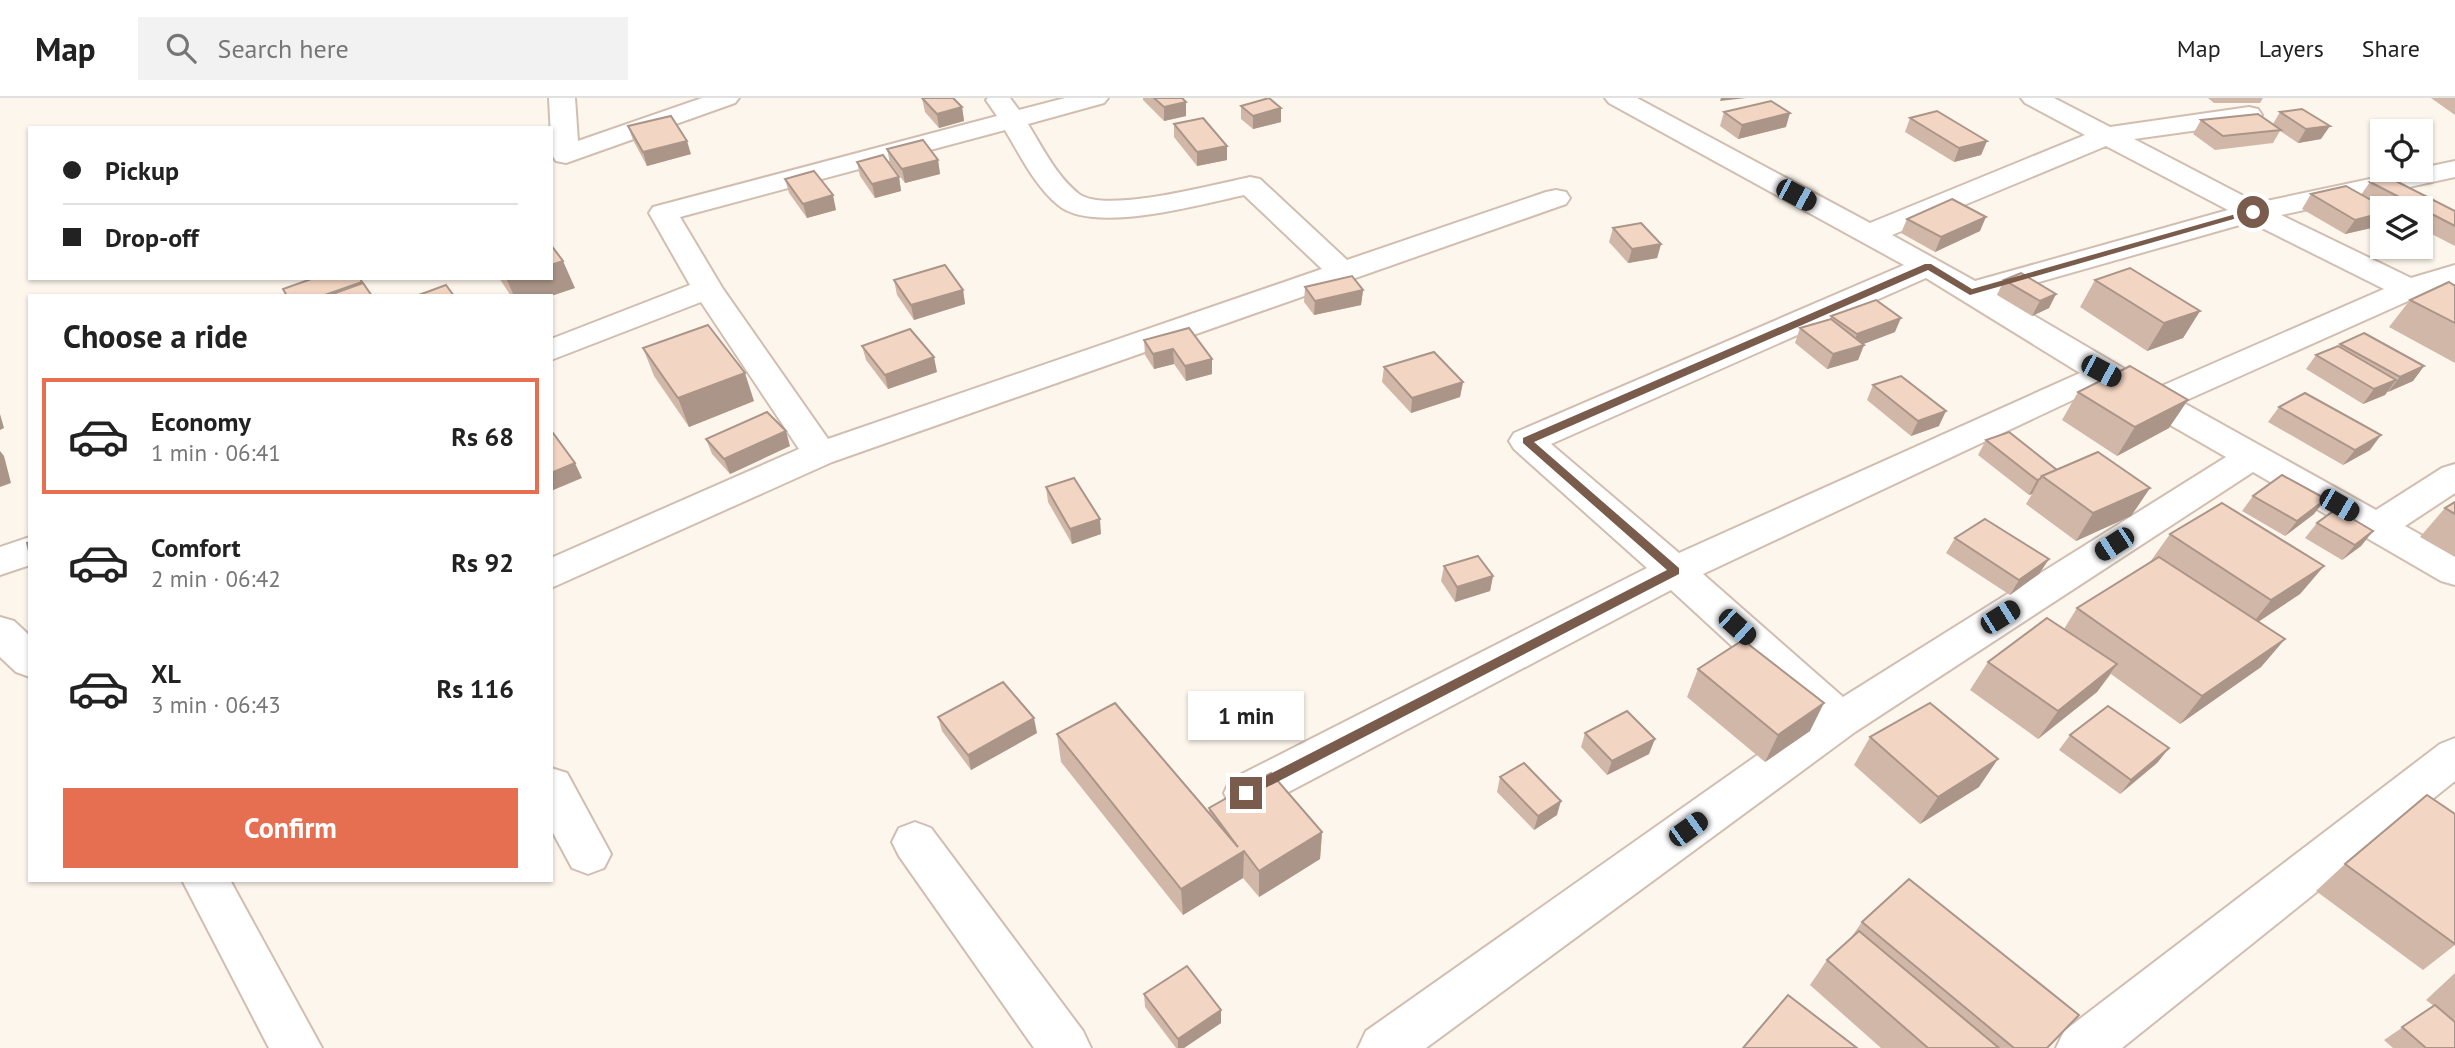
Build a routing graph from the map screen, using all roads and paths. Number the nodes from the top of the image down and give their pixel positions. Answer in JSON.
{"nodes":[{"id":1,"x":562,"y":98,"type":"edge"},
{"id":2,"x":726,"y":98,"type":"edge"},
{"id":3,"x":1094,"y":98,"type":"edge"},
{"id":4,"x":1618,"y":98,"type":"edge"},
{"id":5,"x":2034,"y":98,"type":"edge"},
{"id":6,"x":1005,"y":109,"type":"edge"},
{"id":7,"x":2249,"y":115,"type":"edge"},
{"id":8,"x":2109,"y":135,"type":"junction"},
{"id":9,"x":2455,"y":169,"type":"edge"},
{"id":10,"x":1556,"y":198,"type":"dead end"},
{"id":11,"x":2253,"y":212,"type":"junction"},
{"id":12,"x":1868,"y":234,"type":"junction"},
{"id":13,"x":1928,"y":266,"type":"junction"},
{"id":14,"x":1342,"y":272,"type":"junction"},
{"id":15,"x":2455,"y":274,"type":"edge"},
{"id":16,"x":708,"y":289,"type":"junction"},
{"id":17,"x":2406,"y":290,"type":"junction"},
{"id":18,"x":1970,"y":292,"type":"junction"},
{"id":19,"x":2455,"y":312,"type":"edge"},
{"id":20,"x":553,"y":349,"type":"edge"},
{"id":21,"x":2084,"y":382,"type":"dead end"},
{"id":22,"x":2157,"y":401,"type":"junction"},
{"id":23,"x":820,"y":454,"type":"junction"},
{"id":24,"x":2252,"y":456,"type":"junction"},
{"id":25,"x":2455,"y":476,"type":"edge"},
{"id":26,"x":2376,"y":527,"type":"junction"},
{"id":27,"x":28,"y":551,"type":"edge"},
{"id":28,"x":0,"y":561,"type":"edge"},
{"id":29,"x":1675,"y":571,"type":"junction"},
{"id":30,"x":2455,"y":571,"type":"edge"},
{"id":31,"x":553,"y":573,"type":"edge"},
{"id":32,"x":0,"y":632,"type":"edge"},
{"id":33,"x":28,"y":659,"type":"edge"},
{"id":34,"x":1840,"y":720,"type":"junction"},
{"id":35,"x":2455,"y":756,"type":"edge"},
{"id":36,"x":553,"y":790,"type":"edge"},
{"id":37,"x":1246,"y":793,"type":"edge"},
{"id":38,"x":915,"y":842,"type":"dead end"},
{"id":39,"x":588,"y":854,"type":"dead end"},
{"id":40,"x":206,"y":882,"type":"edge"},
{"id":41,"x":296,"y":1048,"type":"edge"},
{"id":42,"x":1065,"y":1048,"type":"edge"},
{"id":43,"x":1384,"y":1048,"type":"edge"},
{"id":44,"x":2082,"y":1048,"type":"edge"}],
"edges":[{"from":1,"to":2,"type":"street"},
{"from":3,"to":6,"type":"street"},
{"from":4,"to":12,"type":"street"},
{"from":5,"to":8,"type":"street"},
{"from":6,"to":14,"type":"street"},
{"from":6,"to":16,"type":"street"},
{"from":7,"to":8,"type":"street"},
{"from":8,"to":11,"type":"street"},
{"from":8,"to":12,"type":"street"},
{"from":9,"to":11,"type":"street"},
{"from":10,"to":14,"type":"street"},
{"from":11,"to":17,"type":"street"},
{"from":11,"to":18,"type":"street"},
{"from":12,"to":13,"type":"street"},
{"from":13,"to":18,"type":"street"},
{"from":13,"to":29,"type":"street"},
{"from":14,"to":23,"type":"street"},
{"from":15,"to":17,"type":"street"},
{"from":16,"to":20,"type":"street"},
{"from":16,"to":23,"type":"street"},
{"from":17,"to":19,"type":"street"},
{"from":17,"to":22,"type":"street"},
{"from":18,"to":22,"type":"street"},
{"from":21,"to":29,"type":"street"},
{"from":22,"to":24,"type":"street"},
{"from":23,"to":31,"type":"street"},
{"from":24,"to":26,"type":"street"},
{"from":24,"to":34,"type":"street"},
{"from":25,"to":26,"type":"street"},
{"from":26,"to":30,"type":"street"},
{"from":27,"to":28,"type":"street"},
{"from":29,"to":34,"type":"street"},
{"from":29,"to":37,"type":"street"},
{"from":32,"to":33,"type":"street"},
{"from":34,"to":43,"type":"street"},
{"from":35,"to":44,"type":"street"},
{"from":36,"to":39,"type":"street"},
{"from":38,"to":42,"type":"street"},
{"from":40,"to":41,"type":"street"}]}
